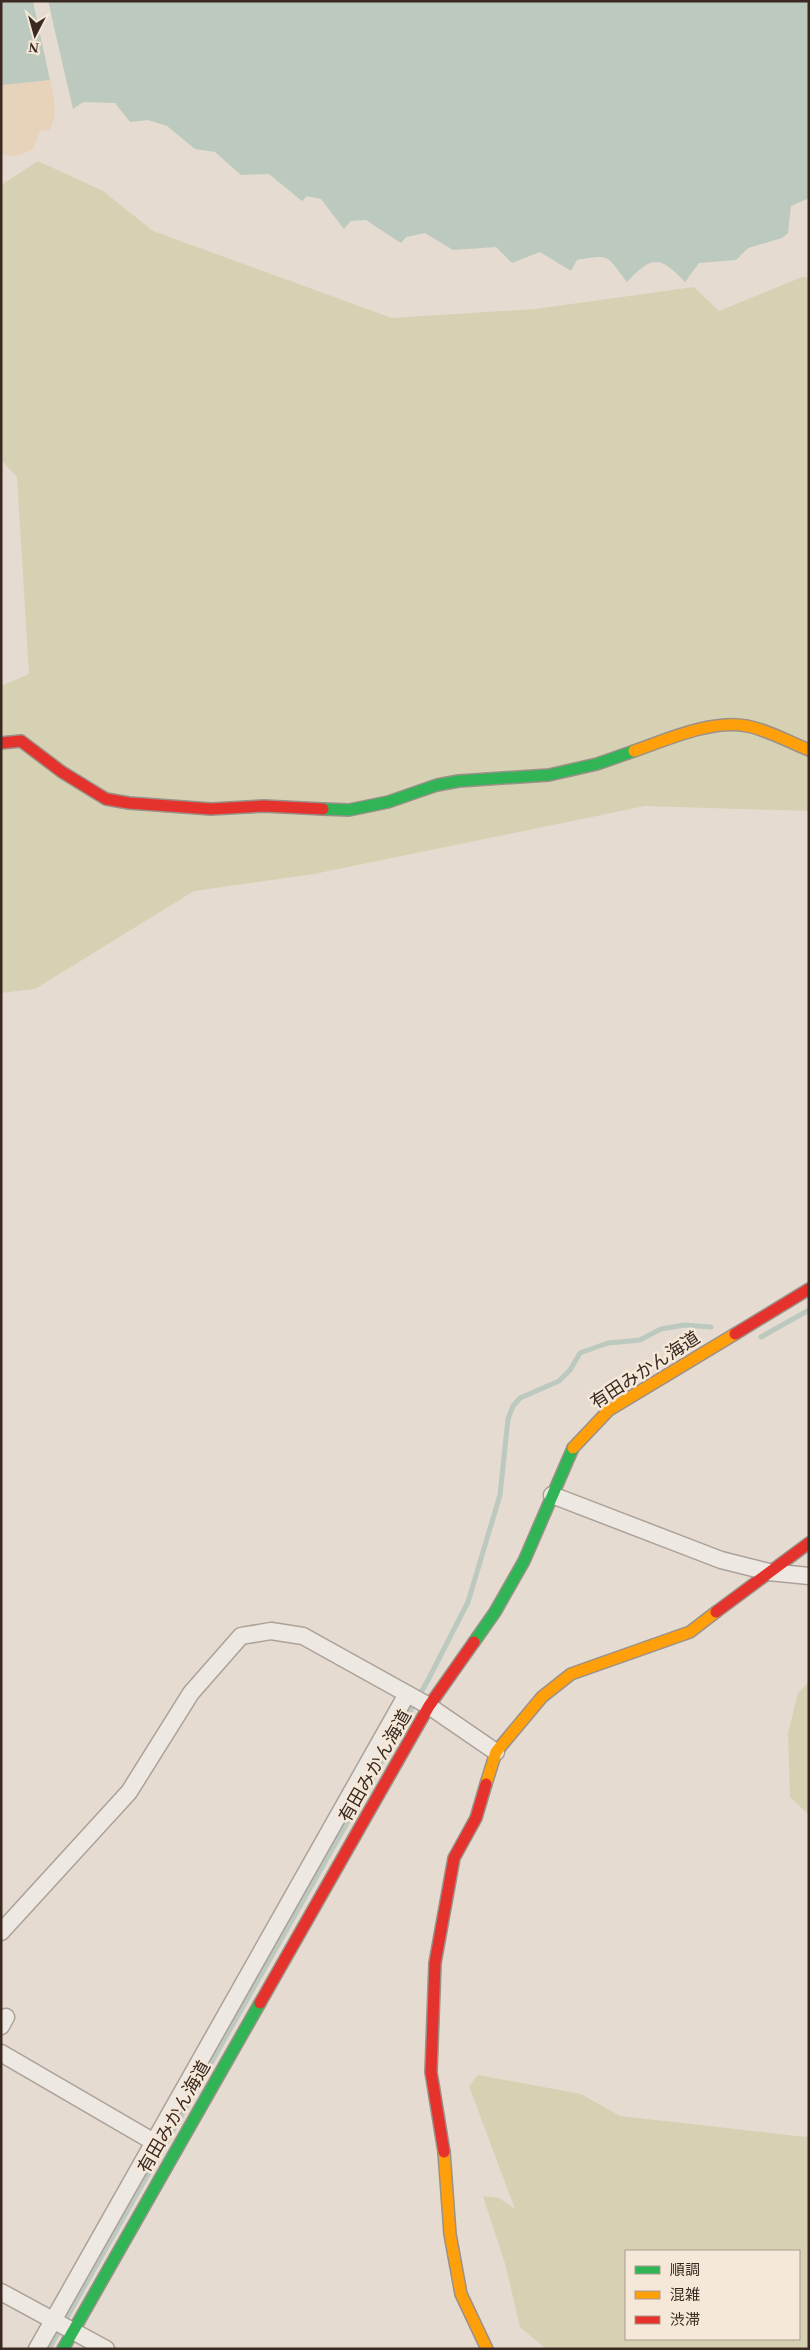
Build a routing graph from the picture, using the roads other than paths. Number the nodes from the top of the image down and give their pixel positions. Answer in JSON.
{"nodes":[{"id":1,"x":1,"y":743,"type":"edge"},
{"id":2,"x":809,"y":750,"type":"edge"},
{"id":3,"x":809,"y":1289,"type":"edge"},
{"id":4,"x":552,"y":1495,"type":"junction"},
{"id":5,"x":809,"y":1543,"type":"edge"},
{"id":6,"x":769,"y":1572,"type":"junction"},
{"id":7,"x":809,"y":1576,"type":"edge"},
{"id":8,"x":407,"y":1694,"type":"junction"},
{"id":9,"x":429,"y":1706,"type":"junction"},
{"id":10,"x":496,"y":1752,"type":"junction"},
{"id":11,"x":1,"y":1932,"type":"edge"},
{"id":12,"x":1,"y":2053,"type":"edge"},
{"id":13,"x":154,"y":2142,"type":"junction"},
{"id":14,"x":1,"y":2292,"type":"edge"},
{"id":15,"x":54,"y":2319,"type":"junction"},
{"id":16,"x":73,"y":2330,"type":"junction"},
{"id":17,"x":37,"y":2349,"type":"edge"},
{"id":18,"x":63,"y":2349,"type":"edge"},
{"id":19,"x":106,"y":2349,"type":"edge"},
{"id":20,"x":487,"y":2349,"type":"edge"}],
"edges":[{"from":1,"to":2,"type":"street"},
{"from":3,"to":4,"type":"street","name":"有田みかん海道"},
{"from":4,"to":6,"type":"street"},
{"from":4,"to":9,"type":"street","name":"有田みかん海道"},
{"from":5,"to":6,"type":"street"},
{"from":6,"to":7,"type":"street"},
{"from":6,"to":10,"type":"street"},
{"from":8,"to":9,"type":"street"},
{"from":8,"to":11,"type":"street"},
{"from":8,"to":13,"type":"street"},
{"from":9,"to":10,"type":"street"},
{"from":9,"to":16,"type":"street","name":"有田みかん海道"},
{"from":10,"to":20,"type":"street"},
{"from":12,"to":13,"type":"street"},
{"from":13,"to":15,"type":"street"},
{"from":14,"to":15,"type":"street"},
{"from":15,"to":16,"type":"street"},
{"from":15,"to":17,"type":"street"},
{"from":16,"to":18,"type":"street","name":"有田みかん海道"},
{"from":16,"to":19,"type":"street"}]}
